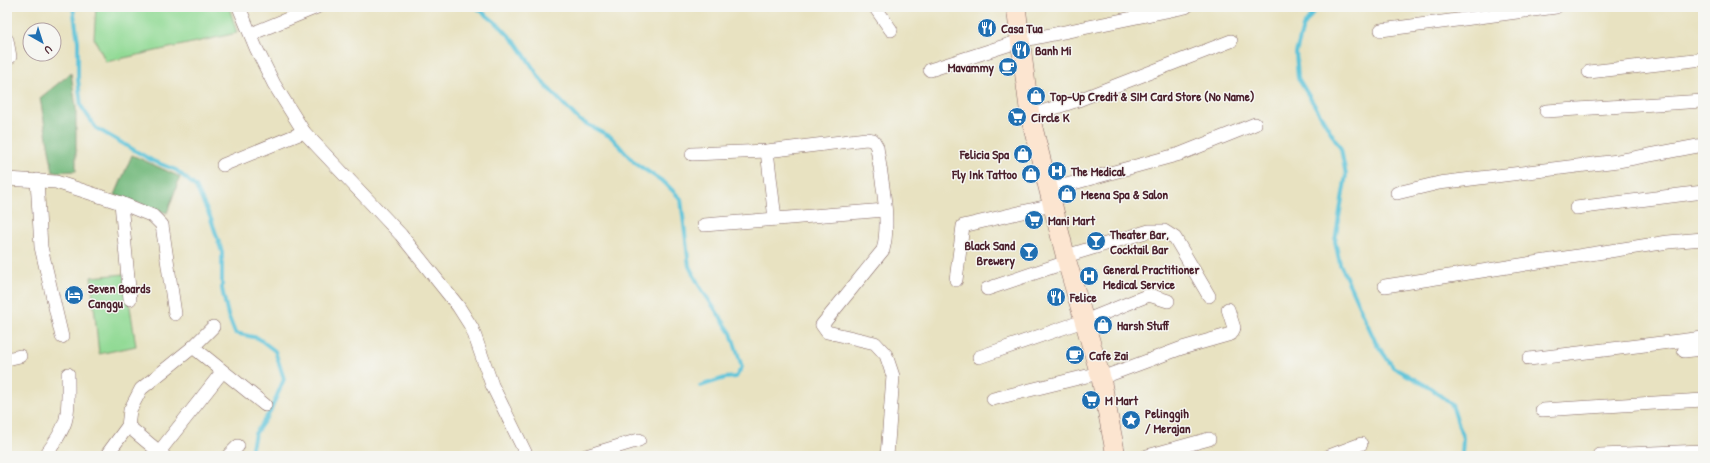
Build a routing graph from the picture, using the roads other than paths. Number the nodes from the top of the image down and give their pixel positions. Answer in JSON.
{"nodes":[{"id":1,"x":239,"y":7,"type":"edge"},
{"id":2,"x":317,"y":7,"type":"edge"},
{"id":3,"x":875,"y":7,"type":"edge"},
{"id":4,"x":1016,"y":7,"type":"edge"},
{"id":5,"x":1186,"y":7,"type":"edge"},
{"id":6,"x":1556,"y":7,"type":"edge"},
{"id":7,"x":891,"y":30,"type":"dead end"},
{"id":8,"x":1381,"y":30,"type":"dead end"},
{"id":9,"x":251,"y":34,"type":"junction"},
{"id":10,"x":7,"y":40,"type":"edge"},
{"id":11,"x":1020,"y":41,"type":"junction"},
{"id":12,"x":1231,"y":42,"type":"dead end"},
{"id":13,"x":10,"y":57,"type":"dead end"},
{"id":14,"x":1703,"y":59,"type":"edge"},
{"id":15,"x":930,"y":70,"type":"dead end"},
{"id":16,"x":1589,"y":72,"type":"dead end"},
{"id":17,"x":1703,"y":101,"type":"edge"},
{"id":18,"x":1546,"y":111,"type":"dead end"},
{"id":19,"x":1030,"y":116,"type":"junction"},
{"id":20,"x":1255,"y":124,"type":"dead end"},
{"id":21,"x":304,"y":132,"type":"junction"},
{"id":22,"x":1703,"y":145,"type":"edge"},
{"id":23,"x":767,"y":151,"type":"junction"},
{"id":24,"x":692,"y":154,"type":"dead end"},
{"id":25,"x":223,"y":165,"type":"dead end"},
{"id":26,"x":7,"y":179,"type":"edge"},
{"id":27,"x":37,"y":180,"type":"junction"},
{"id":28,"x":1703,"y":192,"type":"edge"},
{"id":29,"x":1397,"y":193,"type":"dead end"},
{"id":30,"x":1050,"y":197,"type":"junction"},
{"id":31,"x":121,"y":203,"type":"junction"},
{"id":32,"x":1576,"y":208,"type":"dead end"},
{"id":33,"x":885,"y":210,"type":"junction"},
{"id":34,"x":775,"y":219,"type":"junction"},
{"id":35,"x":704,"y":225,"type":"dead end"},
{"id":36,"x":1703,"y":239,"type":"edge"},
{"id":37,"x":1066,"y":259,"type":"junction"},
{"id":38,"x":956,"y":280,"type":"dead end"},
{"id":39,"x":1385,"y":286,"type":"dead end"},
{"id":40,"x":987,"y":289,"type":"dead end"},
{"id":41,"x":1209,"y":296,"type":"dead end"},
{"id":42,"x":130,"y":299,"type":"dead end"},
{"id":43,"x":1168,"y":301,"type":"dead end"},
{"id":44,"x":1228,"y":309,"type":"dead end"},
{"id":45,"x":175,"y":314,"type":"dead end"},
{"id":46,"x":1085,"y":320,"type":"junction"},
{"id":47,"x":212,"y":327,"type":"dead end"},
{"id":48,"x":62,"y":337,"type":"dead end"},
{"id":49,"x":1703,"y":338,"type":"edge"},
{"id":50,"x":194,"y":346,"type":"junction"},
{"id":51,"x":1703,"y":349,"type":"edge"},
{"id":52,"x":1684,"y":351,"type":"dead end"},
{"id":53,"x":20,"y":356,"type":"dead end"},
{"id":54,"x":979,"y":357,"type":"dead end"},
{"id":55,"x":7,"y":359,"type":"edge"},
{"id":56,"x":1529,"y":359,"type":"dead end"},
{"id":57,"x":222,"y":372,"type":"junction"},
{"id":58,"x":68,"y":374,"type":"dead end"},
{"id":59,"x":1100,"y":375,"type":"junction"},
{"id":60,"x":993,"y":399,"type":"dead end"},
{"id":61,"x":1703,"y":400,"type":"edge"},
{"id":62,"x":265,"y":405,"type":"dead end"},
{"id":63,"x":1542,"y":410,"type":"dead end"},
{"id":64,"x":128,"y":426,"type":"junction"},
{"id":65,"x":1209,"y":439,"type":"dead end"},
{"id":66,"x":639,"y":440,"type":"dead end"},
{"id":67,"x":1361,"y":444,"type":"dead end"},
{"id":68,"x":238,"y":446,"type":"dead end"},
{"id":69,"x":1703,"y":451,"type":"edge"},
{"id":70,"x":162,"y":454,"type":"edge"},
{"id":71,"x":1600,"y":455,"type":"dead end"},
{"id":72,"x":45,"y":456,"type":"edge"},
{"id":73,"x":106,"y":456,"type":"edge"},
{"id":74,"x":228,"y":456,"type":"edge"},
{"id":75,"x":527,"y":456,"type":"edge"},
{"id":76,"x":586,"y":456,"type":"edge"},
{"id":77,"x":887,"y":456,"type":"edge"},
{"id":78,"x":1116,"y":456,"type":"edge"},
{"id":79,"x":1147,"y":456,"type":"edge"},
{"id":80,"x":1329,"y":456,"type":"edge"}],
"edges":[{"from":1,"to":9,"type":"street"},
{"from":2,"to":9,"type":"street"},
{"from":3,"to":7,"type":"street"},
{"from":4,"to":11,"type":"street"},
{"from":5,"to":11,"type":"street"},
{"from":6,"to":8,"type":"street"},
{"from":9,"to":21,"type":"street"},
{"from":10,"to":13,"type":"street"},
{"from":11,"to":15,"type":"street"},
{"from":11,"to":19,"type":"street"},
{"from":12,"to":19,"type":"street"},
{"from":14,"to":16,"type":"street"},
{"from":17,"to":18,"type":"street"},
{"from":19,"to":30,"type":"street"},
{"from":20,"to":30,"type":"street"},
{"from":21,"to":25,"type":"street"},
{"from":21,"to":75,"type":"street"},
{"from":22,"to":29,"type":"street"},
{"from":23,"to":24,"type":"street"},
{"from":23,"to":33,"type":"street"},
{"from":23,"to":34,"type":"street"},
{"from":26,"to":27,"type":"street"},
{"from":27,"to":31,"type":"street"},
{"from":27,"to":48,"type":"street"},
{"from":28,"to":32,"type":"street"},
{"from":30,"to":37,"type":"street"},
{"from":30,"to":38,"type":"street"},
{"from":31,"to":42,"type":"street"},
{"from":31,"to":45,"type":"street"},
{"from":33,"to":34,"type":"street"},
{"from":33,"to":77,"type":"street"},
{"from":34,"to":35,"type":"street"},
{"from":36,"to":39,"type":"street"},
{"from":37,"to":40,"type":"street"},
{"from":37,"to":41,"type":"street"},
{"from":37,"to":46,"type":"street"},
{"from":43,"to":46,"type":"street"},
{"from":44,"to":59,"type":"street"},
{"from":46,"to":54,"type":"street"},
{"from":46,"to":59,"type":"street"},
{"from":47,"to":50,"type":"street"},
{"from":49,"to":56,"type":"street"},
{"from":50,"to":57,"type":"street"},
{"from":50,"to":64,"type":"street"},
{"from":51,"to":52,"type":"street"},
{"from":53,"to":55,"type":"street"},
{"from":57,"to":62,"type":"street"},
{"from":57,"to":70,"type":"street"},
{"from":58,"to":72,"type":"street"},
{"from":59,"to":60,"type":"street"},
{"from":59,"to":78,"type":"street"},
{"from":61,"to":63,"type":"street"},
{"from":64,"to":70,"type":"street"},
{"from":64,"to":73,"type":"street"},
{"from":65,"to":79,"type":"street"},
{"from":66,"to":76,"type":"street"},
{"from":67,"to":80,"type":"street"},
{"from":68,"to":74,"type":"street"},
{"from":69,"to":71,"type":"street"}]}
